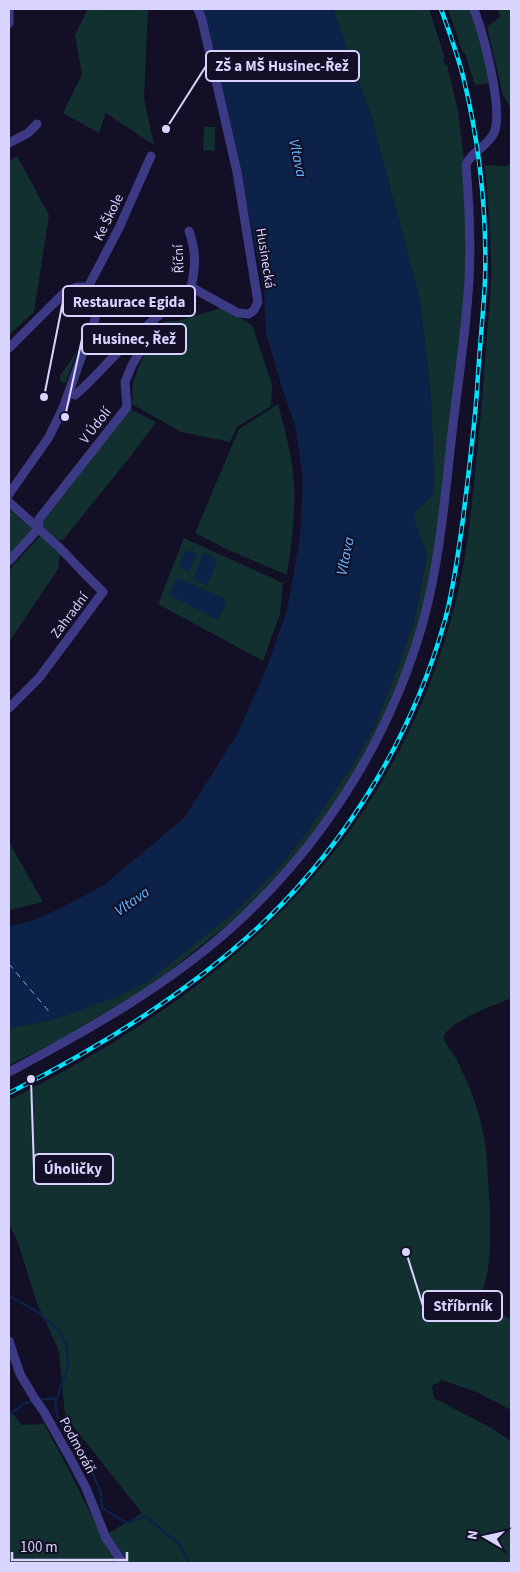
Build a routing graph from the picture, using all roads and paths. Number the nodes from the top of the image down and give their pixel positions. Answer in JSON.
{"nodes":[{"id":1,"x":9,"y":9,"type":"edge"},
{"id":2,"x":198,"y":9,"type":"edge"},
{"id":3,"x":474,"y":9,"type":"edge"},
{"id":4,"x":9,"y":22,"type":"edge"},
{"id":5,"x":37,"y":124,"type":"dead end"},
{"id":6,"x":9,"y":142,"type":"edge"},
{"id":7,"x":152,"y":156,"type":"dead end"},
{"id":8,"x":189,"y":231,"type":"dead end"},
{"id":9,"x":191,"y":287,"type":"junction"},
{"id":10,"x":87,"y":289,"type":"junction"},
{"id":11,"x":142,"y":329,"type":"junction"},
{"id":12,"x":9,"y":348,"type":"edge"},
{"id":13,"x":69,"y":393,"type":"junction"},
{"id":14,"x":9,"y":494,"type":"edge"},
{"id":15,"x":9,"y":502,"type":"edge"},
{"id":16,"x":38,"y":529,"type":"junction"},
{"id":17,"x":9,"y":561,"type":"edge"},
{"id":18,"x":9,"y":708,"type":"edge"},
{"id":19,"x":9,"y":1072,"type":"edge"},
{"id":20,"x":9,"y":1340,"type":"edge"},
{"id":21,"x":123,"y":1563,"type":"edge"}],
"edges":[{"from":1,"to":4,"type":"street"},
{"from":2,"to":9,"type":"street","name":"Husinecká"},
{"from":3,"to":19,"type":"street"},
{"from":5,"to":6,"type":"street"},
{"from":7,"to":10,"type":"street","name":"Ke Škole"},
{"from":8,"to":9,"type":"street","name":"Říční"},
{"from":9,"to":11,"type":"street"},
{"from":10,"to":12,"type":"street"},
{"from":10,"to":13,"type":"street"},
{"from":11,"to":13,"type":"street"},
{"from":11,"to":16,"type":"street","name":"V Údolí"},
{"from":13,"to":14,"type":"street"},
{"from":15,"to":16,"type":"street","name":"Zahradní"},
{"from":16,"to":17,"type":"street"},
{"from":16,"to":18,"type":"street","name":"Zahradní"},
{"from":20,"to":21,"type":"street","name":"Podmoráň"}]}
